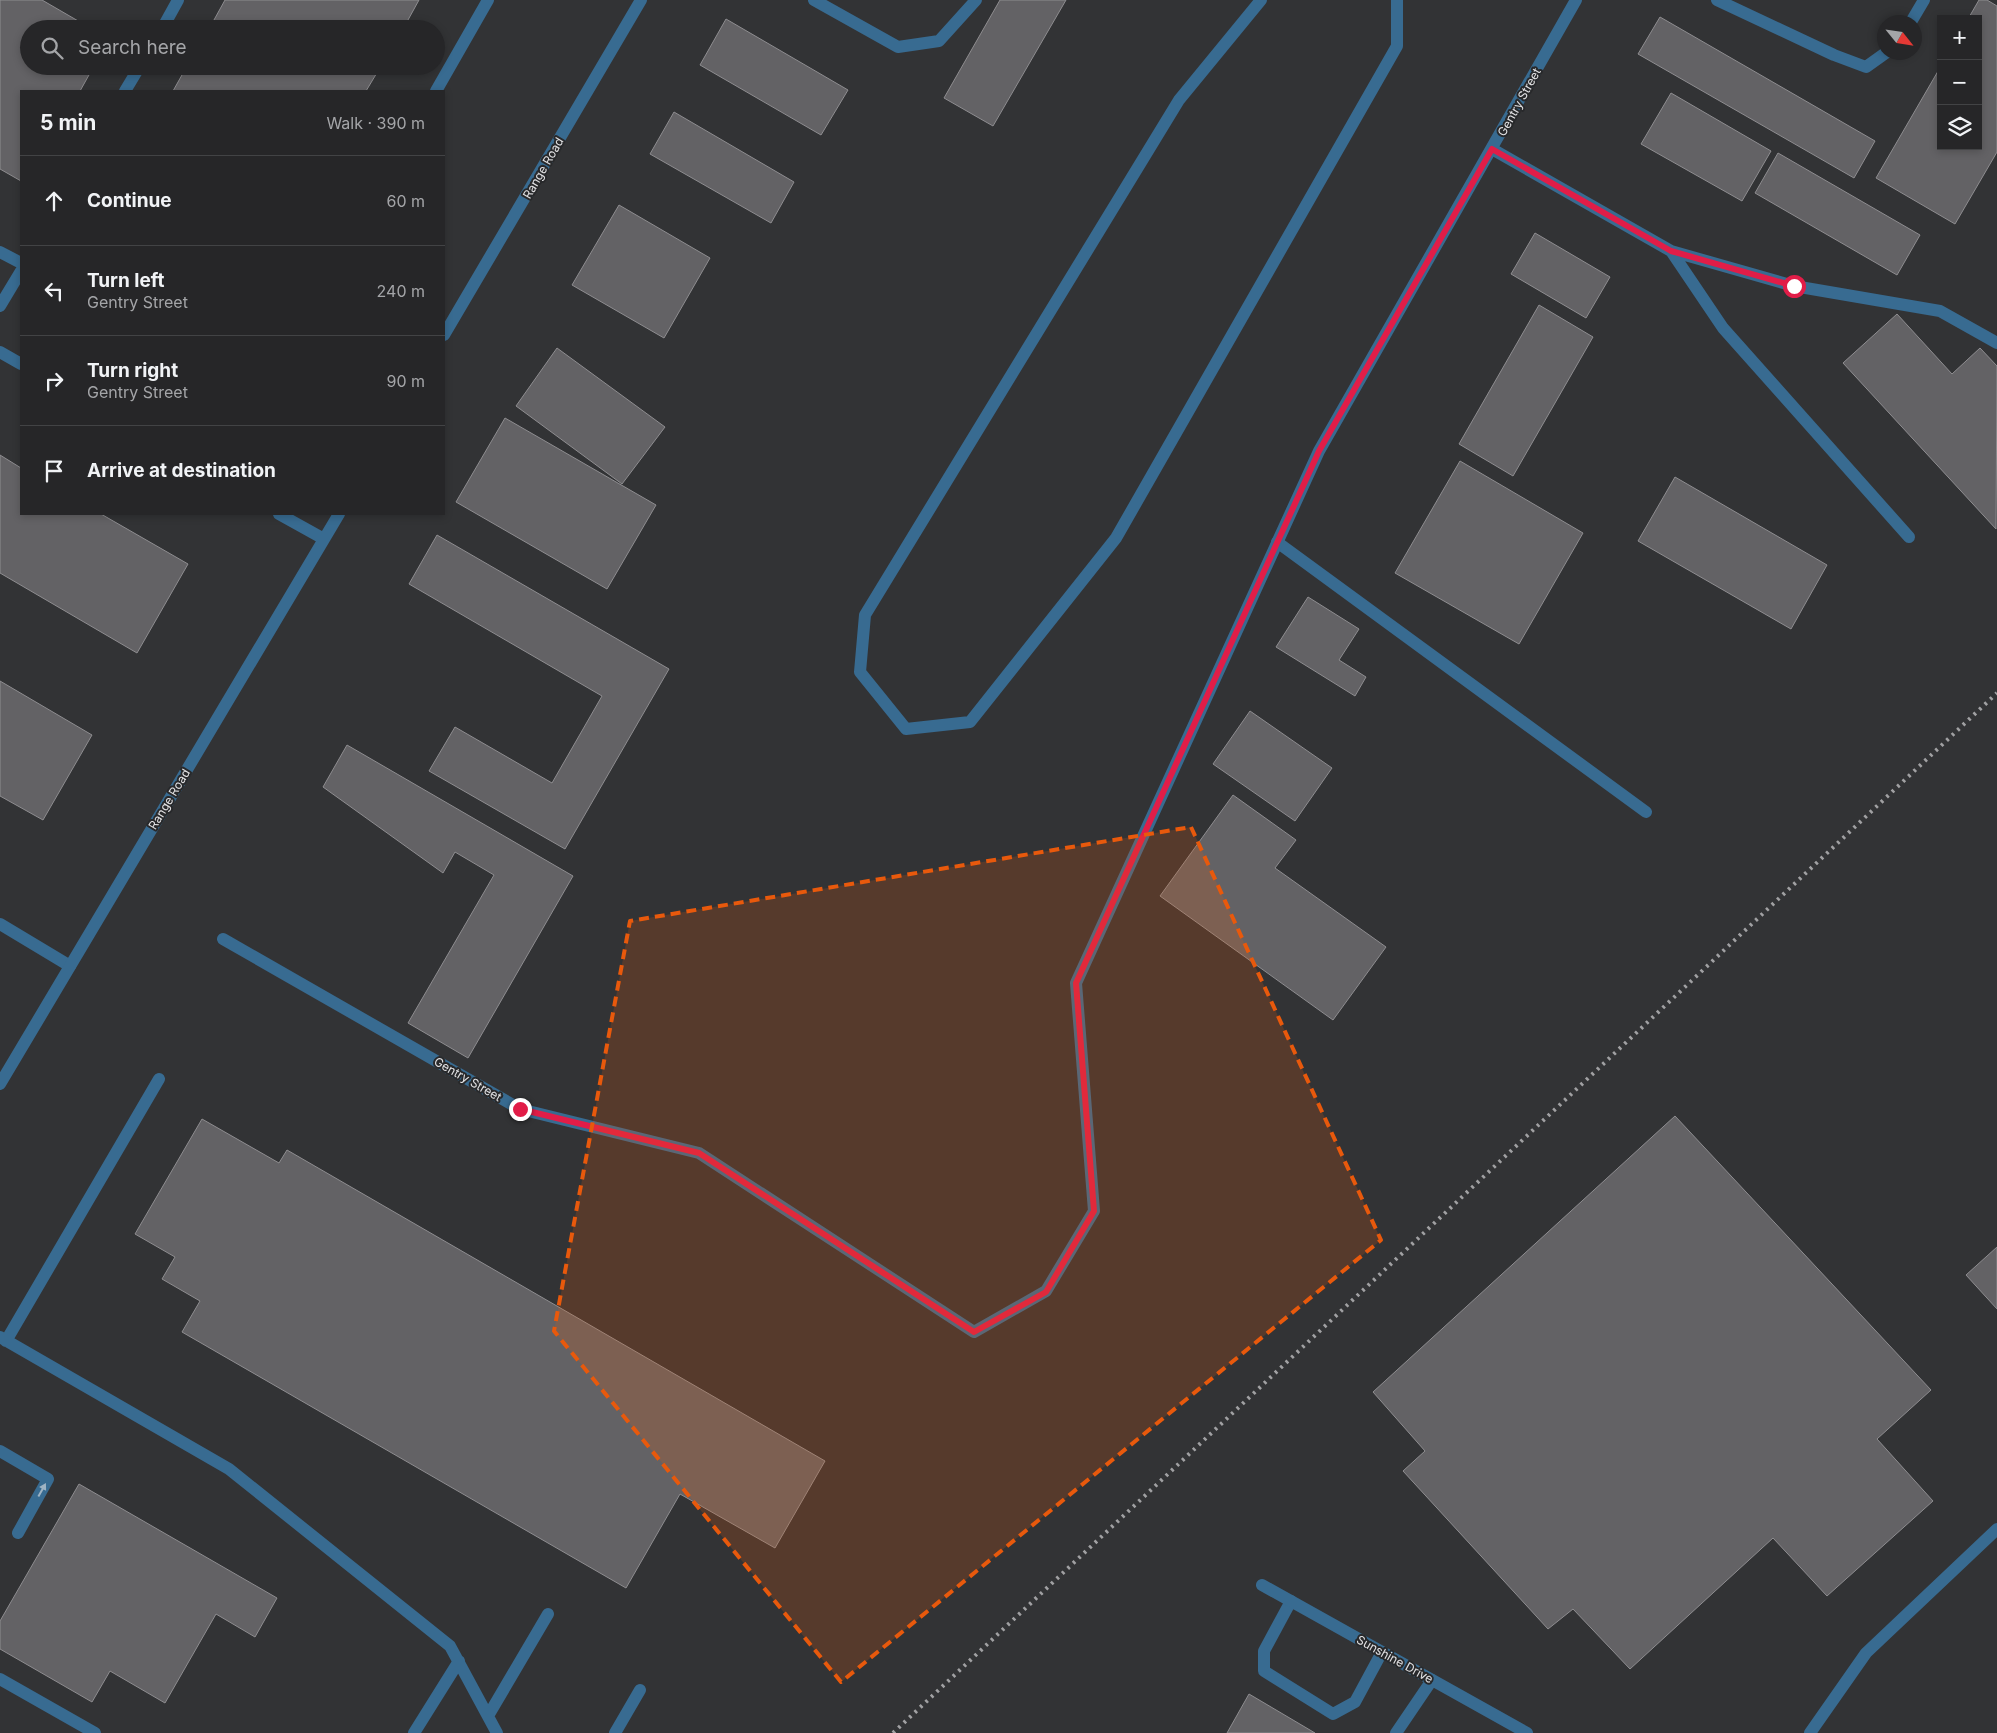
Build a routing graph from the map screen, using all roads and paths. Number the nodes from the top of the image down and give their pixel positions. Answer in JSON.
{"nodes":[{"id":1,"x":488,"y":0,"type":"edge"},
{"id":2,"x":641,"y":0,"type":"edge"},
{"id":3,"x":814,"y":0,"type":"edge"},
{"id":4,"x":976,"y":0,"type":"edge"},
{"id":5,"x":1260,"y":0,"type":"edge"},
{"id":6,"x":1397,"y":0,"type":"edge"},
{"id":7,"x":1576,"y":0,"type":"edge"},
{"id":8,"x":1717,"y":0,"type":"edge"},
{"id":9,"x":1924,"y":0,"type":"edge"},
{"id":10,"x":175,"y":1,"type":"edge"},
{"id":11,"x":1915,"y":15,"type":"edge"},
{"id":12,"x":166,"y":20,"type":"edge"},
{"id":13,"x":1877,"y":59,"type":"edge"},
{"id":14,"x":135,"y":75,"type":"edge"},
{"id":15,"x":126,"y":90,"type":"edge"},
{"id":16,"x":437,"y":90,"type":"edge"},
{"id":17,"x":1492,"y":149,"type":"junction"},
{"id":18,"x":1671,"y":251,"type":"junction"},
{"id":19,"x":0,"y":252,"type":"edge"},
{"id":20,"x":20,"y":263,"type":"edge"},
{"id":21,"x":20,"y":274,"type":"edge"},
{"id":22,"x":16,"y":292,"type":"edge"},
{"id":23,"x":0,"y":306,"type":"edge"},
{"id":24,"x":445,"y":333,"type":"edge"},
{"id":25,"x":1997,"y":343,"type":"edge"},
{"id":26,"x":0,"y":352,"type":"edge"},
{"id":27,"x":20,"y":363,"type":"edge"},
{"id":28,"x":281,"y":515,"type":"edge"},
{"id":29,"x":338,"y":515,"type":"edge"},
{"id":30,"x":1909,"y":538,"type":"dead end"},
{"id":31,"x":324,"y":540,"type":"junction"},
{"id":32,"x":1277,"y":542,"type":"junction"},
{"id":33,"x":1646,"y":812,"type":"dead end"},
{"id":34,"x":0,"y":924,"type":"edge"},
{"id":35,"x":223,"y":939,"type":"dead end"},
{"id":36,"x":70,"y":966,"type":"junction"},
{"id":37,"x":159,"y":1079,"type":"dead end"},
{"id":38,"x":0,"y":1084,"type":"edge"},
{"id":39,"x":3,"y":1339,"type":"edge"},
{"id":40,"x":0,"y":1451,"type":"edge"},
{"id":41,"x":1997,"y":1530,"type":"edge"},
{"id":42,"x":18,"y":1533,"type":"dead end"},
{"id":43,"x":1262,"y":1585,"type":"dead end"},
{"id":44,"x":1291,"y":1601,"type":"junction"},
{"id":45,"x":548,"y":1614,"type":"dead end"},
{"id":46,"x":1382,"y":1652,"type":"junction"},
{"id":47,"x":458,"y":1661,"type":"junction"},
{"id":48,"x":0,"y":1679,"type":"edge"},
{"id":49,"x":1432,"y":1680,"type":"junction"},
{"id":50,"x":640,"y":1690,"type":"dead end"},
{"id":51,"x":488,"y":1716,"type":"junction"},
{"id":52,"x":95,"y":1733,"type":"edge"},
{"id":53,"x":414,"y":1733,"type":"edge"},
{"id":54,"x":498,"y":1733,"type":"edge"},
{"id":55,"x":615,"y":1733,"type":"edge"},
{"id":56,"x":1396,"y":1733,"type":"edge"},
{"id":57,"x":1527,"y":1733,"type":"edge"},
{"id":58,"x":1810,"y":1733,"type":"edge"}],
"edges":[{"from":1,"to":16,"type":"street"},
{"from":2,"to":24,"type":"street","name":"Range Road"},
{"from":3,"to":4,"type":"street"},
{"from":5,"to":6,"type":"street"},
{"from":7,"to":17,"type":"street","name":"Gentry Street"},
{"from":8,"to":13,"type":"street"},
{"from":9,"to":11,"type":"street"},
{"from":10,"to":12,"type":"street"},
{"from":14,"to":15,"type":"street"},
{"from":17,"to":18,"type":"street"},
{"from":17,"to":32,"type":"street","name":"Gentry Street"},
{"from":18,"to":25,"type":"street"},
{"from":18,"to":30,"type":"street"},
{"from":19,"to":20,"type":"street"},
{"from":21,"to":22,"type":"street"},
{"from":22,"to":23,"type":"street"},
{"from":26,"to":27,"type":"street"},
{"from":28,"to":31,"type":"street"},
{"from":29,"to":31,"type":"street","name":"Range Road"},
{"from":31,"to":36,"type":"street","name":"Range Road"},
{"from":32,"to":33,"type":"street"},
{"from":32,"to":35,"type":"street","name":"Gentry Street"},
{"from":34,"to":36,"type":"street"},
{"from":36,"to":38,"type":"street","name":"Range Road"},
{"from":37,"to":39,"type":"street"},
{"from":39,"to":47,"type":"street"},
{"from":42,"to":40,"type":"street","one_way":true},
{"from":41,"to":58,"type":"street"},
{"from":43,"to":44,"type":"street","name":"Sunshine Drive"},
{"from":44,"to":46,"type":"street","name":"Sunshine Drive"},
{"from":44,"to":46,"type":"street"},
{"from":45,"to":51,"type":"street"},
{"from":46,"to":49,"type":"street","name":"Sunshine Drive"},
{"from":47,"to":51,"type":"street"},
{"from":47,"to":53,"type":"street"},
{"from":48,"to":52,"type":"street"},
{"from":49,"to":56,"type":"street"},
{"from":49,"to":57,"type":"street","name":"Sunshine Drive"},
{"from":50,"to":55,"type":"street"},
{"from":51,"to":54,"type":"street"}]}
